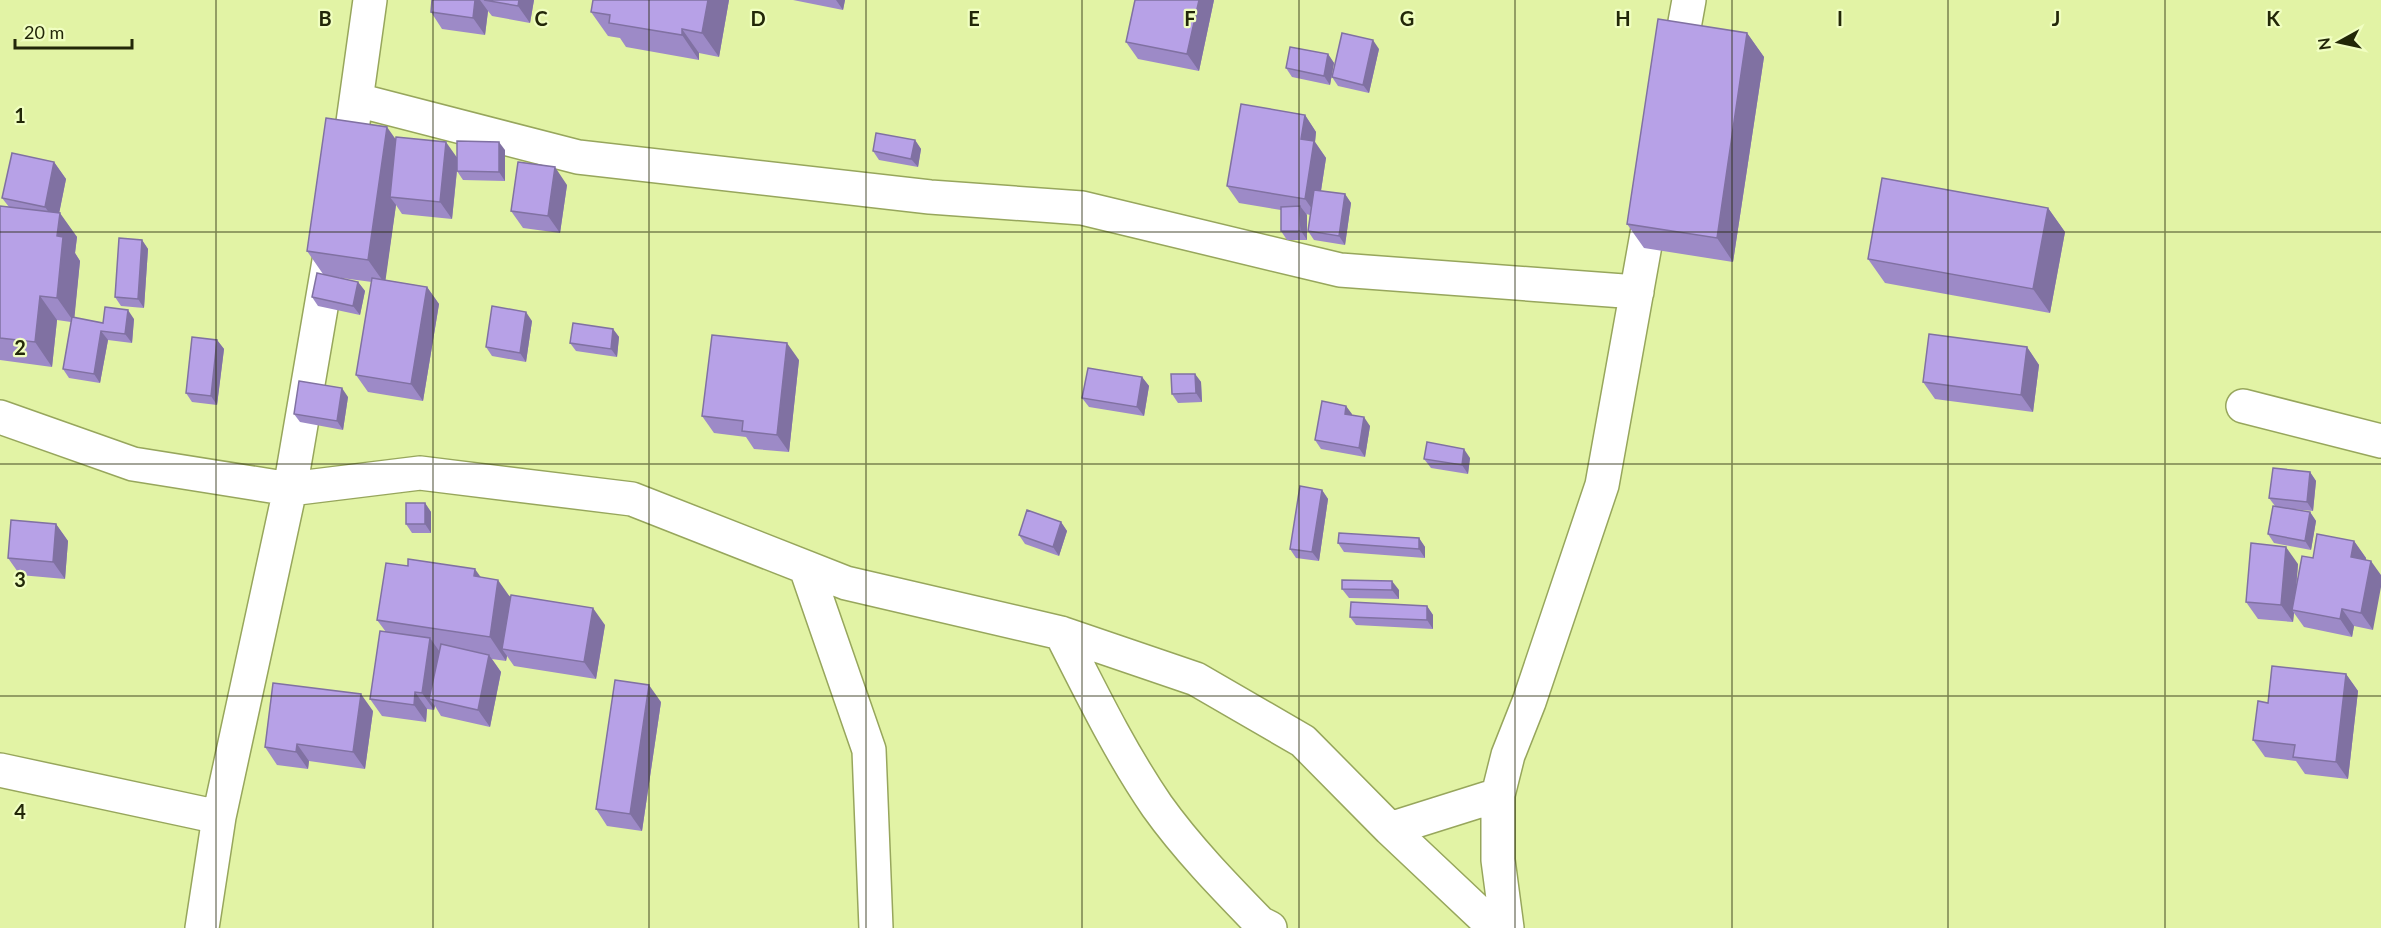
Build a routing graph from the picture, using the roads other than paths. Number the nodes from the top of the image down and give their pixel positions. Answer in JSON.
{"nodes":[{"id":1,"x":370,"y":0,"type":"edge"},
{"id":2,"x":1689,"y":0,"type":"edge"},
{"id":3,"x":1672,"y":94,"type":"edge"},
{"id":4,"x":357,"y":100,"type":"junction"},
{"id":5,"x":347,"y":156,"type":"edge"},
{"id":6,"x":1658,"y":175,"type":"edge"},
{"id":7,"x":334,"y":236,"type":"edge"},
{"id":8,"x":1637,"y":292,"type":"junction"},
{"id":9,"x":2243,"y":406,"type":"dead end"},
{"id":10,"x":0,"y":417,"type":"edge"},
{"id":11,"x":2381,"y":441,"type":"edge"},
{"id":12,"x":290,"y":489,"type":"junction"},
{"id":13,"x":806,"y":568,"type":"junction"},
{"id":14,"x":1061,"y":633,"type":"junction"},
{"id":15,"x":0,"y":770,"type":"edge"},
{"id":16,"x":1498,"y":795,"type":"junction"},
{"id":17,"x":219,"y":817,"type":"junction"},
{"id":18,"x":1390,"y":830,"type":"junction"},
{"id":19,"x":1490,"y":925,"type":"edge"},
{"id":20,"x":202,"y":928,"type":"edge"},
{"id":21,"x":876,"y":928,"type":"edge"},
{"id":22,"x":1270,"y":928,"type":"edge"}],
"edges":[{"from":1,"to":4,"type":"street"},
{"from":2,"to":3,"type":"street"},
{"from":4,"to":5,"type":"street"},
{"from":4,"to":8,"type":"street"},
{"from":6,"to":8,"type":"street"},
{"from":7,"to":12,"type":"street"},
{"from":8,"to":16,"type":"street"},
{"from":9,"to":11,"type":"street"},
{"from":10,"to":12,"type":"street"},
{"from":12,"to":13,"type":"street"},
{"from":12,"to":17,"type":"street"},
{"from":13,"to":14,"type":"street"},
{"from":13,"to":21,"type":"street"},
{"from":14,"to":18,"type":"street"},
{"from":14,"to":22,"type":"street"},
{"from":15,"to":17,"type":"street"},
{"from":16,"to":18,"type":"street"},
{"from":16,"to":19,"type":"street"},
{"from":17,"to":20,"type":"street"},
{"from":18,"to":19,"type":"street"}]}
